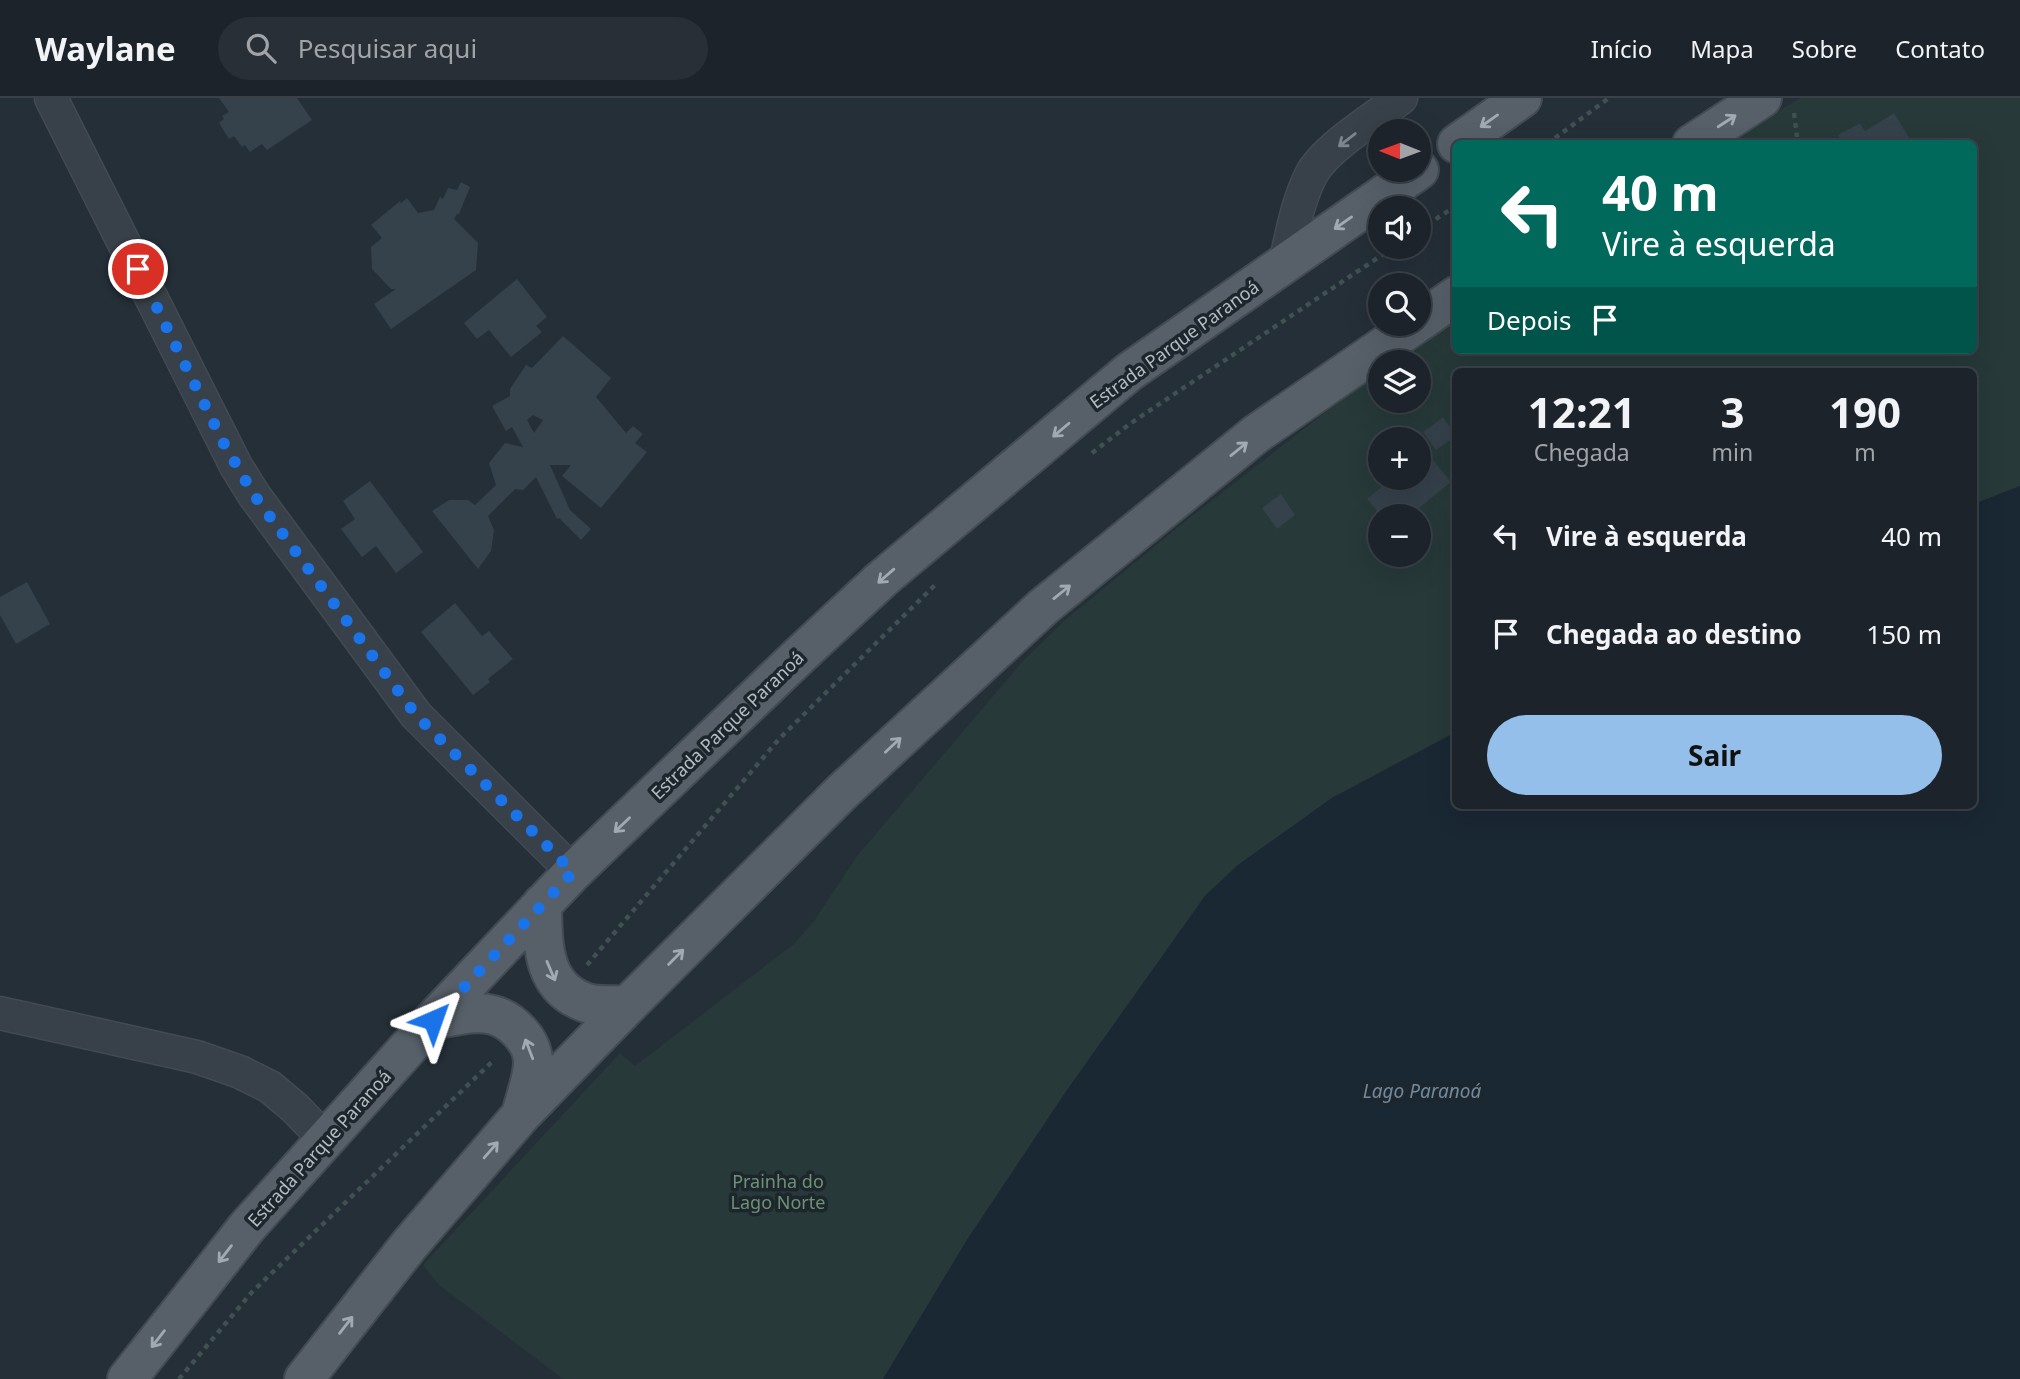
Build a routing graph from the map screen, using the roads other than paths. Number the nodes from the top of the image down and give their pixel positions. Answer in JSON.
{"nodes":[{"id":1,"x":51,"y":98,"type":"edge"},
{"id":2,"x":1401,"y":98,"type":"edge"},
{"id":3,"x":1522,"y":98,"type":"edge"},
{"id":4,"x":1762,"y":98,"type":"edge"},
{"id":5,"x":1462,"y":140,"type":"edge"},
{"id":6,"x":1698,"y":140,"type":"edge"},
{"id":7,"x":1452,"y":147,"type":"edge"},
{"id":8,"x":1432,"y":161,"type":"edge"},
{"id":9,"x":1402,"y":182,"type":"edge"},
{"id":10,"x":1284,"y":264,"type":"junction"},
{"id":11,"x":1452,"y":299,"type":"edge"},
{"id":12,"x":1431,"y":314,"type":"edge"},
{"id":13,"x":1399,"y":336,"type":"edge"},
{"id":14,"x":573,"y":872,"type":"junction"},
{"id":15,"x":542,"y":904,"type":"junction"},
{"id":16,"x":628,"y":1005,"type":"junction"},
{"id":17,"x":0,"y":1013,"type":"edge"},
{"id":18,"x":433,"y":1020,"type":"junction"},
{"id":19,"x":522,"y":1115,"type":"junction"},
{"id":20,"x":326,"y":1140,"type":"junction"},
{"id":21,"x":127,"y":1379,"type":"edge"},
{"id":22,"x":304,"y":1379,"type":"edge"}],
"edges":[{"from":1,"to":14,"type":"street"},
{"from":2,"to":10,"type":"street","one_way":true},
{"from":3,"to":5,"type":"main road","name":"Estrada Parque Paranoá","one_way":true},
{"from":6,"to":4,"type":"main road","one_way":true},
{"from":7,"to":8,"type":"main road","name":"Estrada Parque Paranoá"},
{"from":9,"to":10,"type":"main road","name":"Estrada Parque Paranoá","one_way":true},
{"from":10,"to":14,"type":"main road","name":"Estrada Parque Paranoá","one_way":true},
{"from":11,"to":12,"type":"main road"},
{"from":16,"to":13,"type":"main road","one_way":true},
{"from":14,"to":15,"type":"main road","name":"Estrada Parque Paranoá"},
{"from":15,"to":16,"type":"main road","one_way":true},
{"from":15,"to":18,"type":"main road","name":"Estrada Parque Paranoá"},
{"from":16,"to":19,"type":"main road"},
{"from":17,"to":20,"type":"street"},
{"from":19,"to":18,"type":"main road","one_way":true},
{"from":18,"to":20,"type":"main road","name":"Estrada Parque Paranoá"},
{"from":22,"to":19,"type":"main road","one_way":true},
{"from":20,"to":21,"type":"main road","name":"Estrada Parque Paranoá","one_way":true}]}
